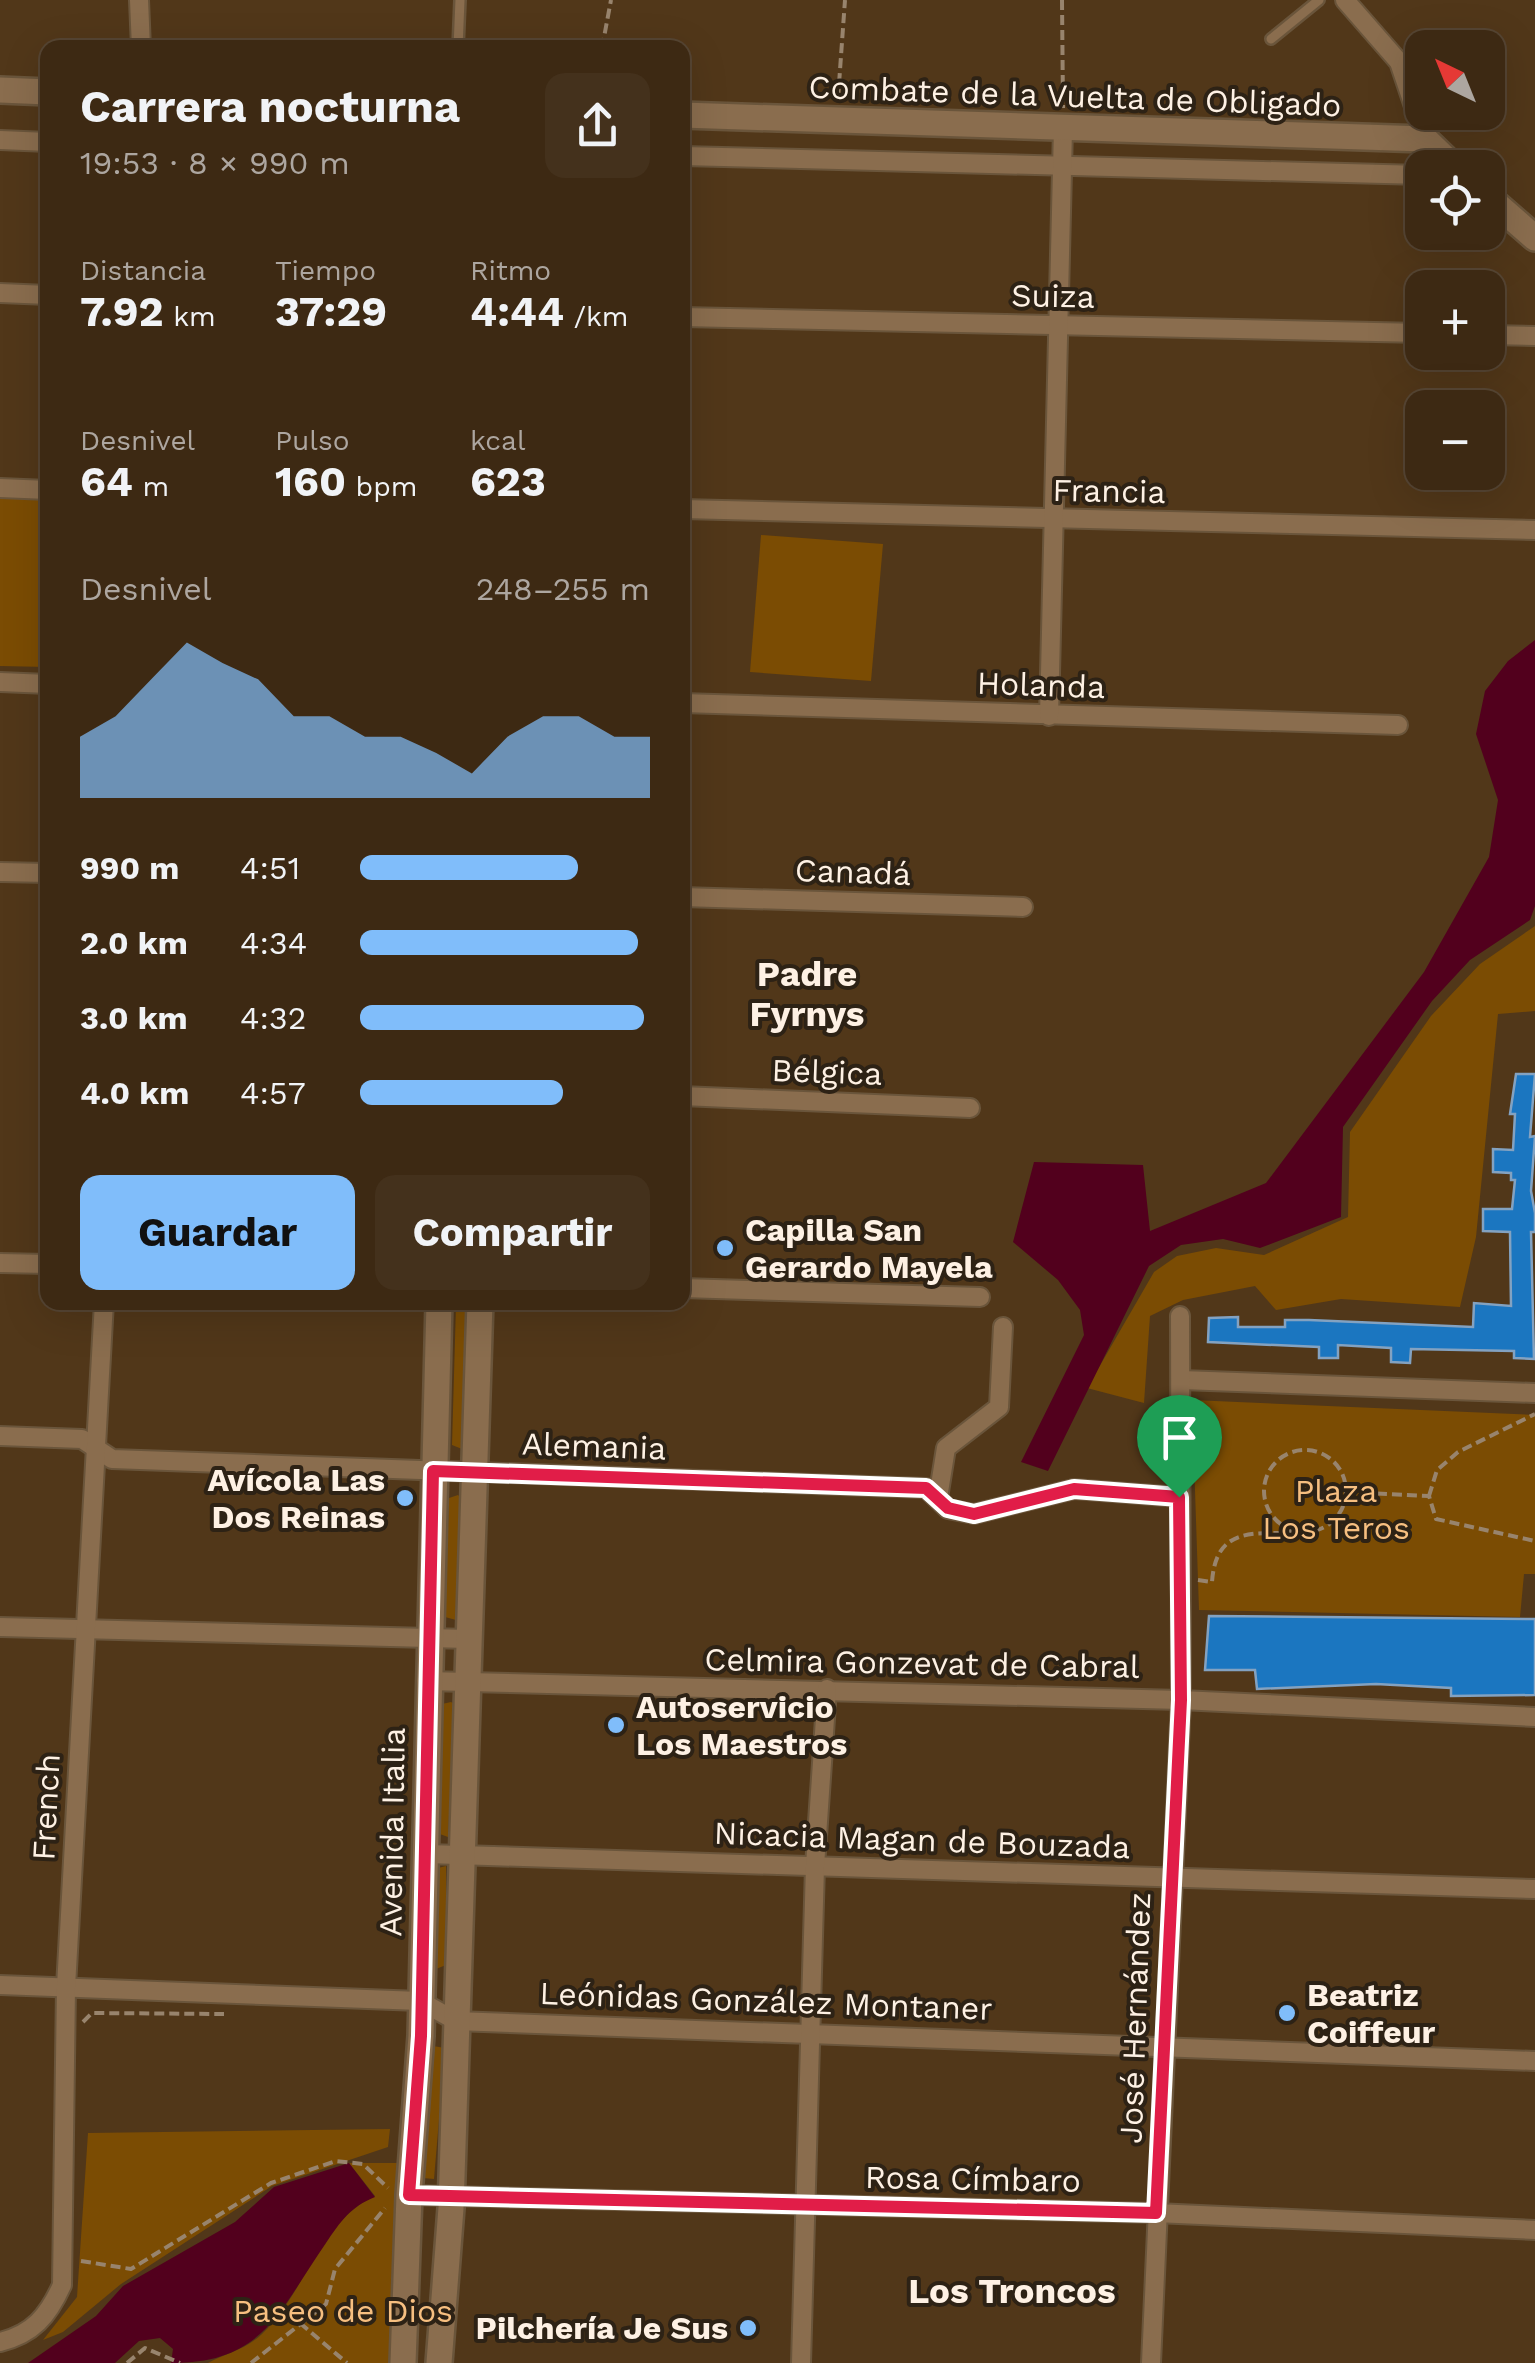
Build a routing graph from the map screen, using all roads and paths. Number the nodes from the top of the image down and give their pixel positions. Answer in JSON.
{"nodes":[{"id":1,"x":139,"y":0,"type":"edge"},
{"id":2,"x":460,"y":0,"type":"edge"},
{"id":3,"x":611,"y":0,"type":"edge"},
{"id":4,"x":845,"y":0,"type":"edge"},
{"id":5,"x":1062,"y":0,"type":"edge"},
{"id":6,"x":1319,"y":0,"type":"edge"},
{"id":7,"x":1345,"y":0,"type":"edge"},
{"id":8,"x":1271,"y":39,"type":"dead end"},
{"id":9,"x":141,"y":40,"type":"edge"},
{"id":10,"x":458,"y":40,"type":"edge"},
{"id":11,"x":604,"y":40,"type":"edge"},
{"id":12,"x":0,"y":90,"type":"edge"},
{"id":13,"x":40,"y":92,"type":"edge"},
{"id":14,"x":690,"y":116,"type":"edge"},
{"id":15,"x":836,"y":122,"type":"junction"},
{"id":16,"x":1063,"y":128,"type":"junction"},
{"id":17,"x":1425,"y":139,"type":"junction"},
{"id":18,"x":0,"y":140,"type":"edge"},
{"id":19,"x":40,"y":142,"type":"edge"},
{"id":20,"x":1436,"y":150,"type":"edge"},
{"id":21,"x":690,"y":156,"type":"edge"},
{"id":22,"x":1062,"y":164,"type":"junction"},
{"id":23,"x":1405,"y":174,"type":"edge"},
{"id":24,"x":1505,"y":211,"type":"edge"},
{"id":25,"x":1535,"y":238,"type":"edge"},
{"id":26,"x":0,"y":293,"type":"edge"},
{"id":27,"x":40,"y":295,"type":"edge"},
{"id":28,"x":690,"y":317,"type":"edge"},
{"id":29,"x":1058,"y":326,"type":"junction"},
{"id":30,"x":1405,"y":333,"type":"edge"},
{"id":31,"x":1505,"y":335,"type":"edge"},
{"id":32,"x":1535,"y":336,"type":"edge"},
{"id":33,"x":0,"y":488,"type":"edge"},
{"id":34,"x":40,"y":490,"type":"edge"},
{"id":35,"x":690,"y":510,"type":"edge"},
{"id":36,"x":1054,"y":520,"type":"junction"},
{"id":37,"x":1535,"y":530,"type":"edge"},
{"id":38,"x":0,"y":682,"type":"edge"},
{"id":39,"x":40,"y":684,"type":"edge"},
{"id":40,"x":690,"y":703,"type":"edge"},
{"id":41,"x":1049,"y":716,"type":"junction"},
{"id":42,"x":1398,"y":725,"type":"dead end"},
{"id":43,"x":0,"y":872,"type":"edge"},
{"id":44,"x":40,"y":873,"type":"edge"},
{"id":45,"x":690,"y":898,"type":"edge"},
{"id":46,"x":1022,"y":907,"type":"dead end"},
{"id":47,"x":690,"y":1096,"type":"edge"},
{"id":48,"x":970,"y":1108,"type":"dead end"},
{"id":49,"x":0,"y":1264,"type":"edge"},
{"id":50,"x":40,"y":1264,"type":"edge"},
{"id":51,"x":690,"y":1288,"type":"edge"},
{"id":52,"x":980,"y":1297,"type":"dead end"},
{"id":53,"x":104,"y":1310,"type":"edge"},
{"id":54,"x":439,"y":1310,"type":"edge"},
{"id":55,"x":480,"y":1310,"type":"edge"},
{"id":56,"x":1180,"y":1316,"type":"dead end"},
{"id":57,"x":1003,"y":1327,"type":"dead end"},
{"id":58,"x":1182,"y":1380,"type":"junction"},
{"id":59,"x":1535,"y":1393,"type":"edge"},
{"id":60,"x":1535,"y":1414,"type":"edge"},
{"id":61,"x":0,"y":1436,"type":"edge"},
{"id":62,"x":98,"y":1450,"type":"junction"},
{"id":63,"x":433,"y":1471,"type":"junction"},
{"id":64,"x":476,"y":1471,"type":"junction"},
{"id":65,"x":1347,"y":1492,"type":"junction"},
{"id":66,"x":1429,"y":1496,"type":"junction"},
{"id":67,"x":1179,"y":1497,"type":"junction"},
{"id":68,"x":938,"y":1498,"type":"junction"},
{"id":69,"x":1302,"y":1532,"type":"junction"},
{"id":70,"x":1535,"y":1540,"type":"edge"},
{"id":71,"x":1180,"y":1577,"type":"junction"},
{"id":72,"x":0,"y":1627,"type":"edge"},
{"id":73,"x":86,"y":1629,"type":"junction"},
{"id":74,"x":429,"y":1636,"type":"junction"},
{"id":75,"x":468,"y":1639,"type":"junction"},
{"id":76,"x":426,"y":1681,"type":"junction"},
{"id":77,"x":468,"y":1684,"type":"junction"},
{"id":78,"x":827,"y":1689,"type":"junction"},
{"id":79,"x":1181,"y":1700,"type":"junction"},
{"id":80,"x":1535,"y":1717,"type":"edge"},
{"id":81,"x":427,"y":1854,"type":"junction"},
{"id":82,"x":459,"y":1856,"type":"junction"},
{"id":83,"x":815,"y":1866,"type":"junction"},
{"id":84,"x":1170,"y":1878,"type":"junction"},
{"id":85,"x":1535,"y":1889,"type":"edge"},
{"id":86,"x":0,"y":1986,"type":"edge"},
{"id":87,"x":66,"y":1987,"type":"junction"},
{"id":88,"x":420,"y":2001,"type":"junction"},
{"id":89,"x":229,"y":2014,"type":"dead end"},
{"id":90,"x":456,"y":2021,"type":"junction"},
{"id":91,"x":77,"y":2026,"type":"dead end"},
{"id":92,"x":812,"y":2032,"type":"junction"},
{"id":93,"x":1164,"y":2045,"type":"junction"},
{"id":94,"x":1535,"y":2062,"type":"edge"},
{"id":95,"x":396,"y":2193,"type":"junction"},
{"id":96,"x":452,"y":2199,"type":"junction"},
{"id":97,"x":806,"y":2205,"type":"junction"},
{"id":98,"x":1156,"y":2213,"type":"junction"},
{"id":99,"x":1535,"y":2230,"type":"edge"},
{"id":100,"x":62,"y":2285,"type":"junction"},
{"id":101,"x":300,"y":2323,"type":"junction"},
{"id":102,"x":0,"y":2342,"type":"edge"},
{"id":103,"x":127,"y":2363,"type":"edge"},
{"id":104,"x":180,"y":2363,"type":"edge"},
{"id":105,"x":250,"y":2363,"type":"edge"},
{"id":106,"x":347,"y":2363,"type":"edge"},
{"id":107,"x":404,"y":2363,"type":"edge"},
{"id":108,"x":439,"y":2363,"type":"edge"},
{"id":109,"x":801,"y":2363,"type":"edge"},
{"id":110,"x":1151,"y":2363,"type":"edge"}],
"edges":[{"from":1,"to":9,"type":"street"},
{"from":2,"to":10,"type":"lane"},
{"from":3,"to":11,"type":"path"},
{"from":4,"to":15,"type":"path"},
{"from":5,"to":16,"type":"path"},
{"from":6,"to":8,"type":"lane"},
{"from":7,"to":17,"type":"street"},
{"from":12,"to":13,"type":"main road"},
{"from":14,"to":15,"type":"main road","name":"Combate de la Vuelta de Obligado"},
{"from":15,"to":16,"type":"main road","name":"Combate de la Vuelta de Obligado"},
{"from":16,"to":17,"type":"main road","name":"Combate de la Vuelta de Obligado"},
{"from":16,"to":22,"type":"street"},
{"from":17,"to":20,"type":"main road"},
{"from":18,"to":19,"type":"street"},
{"from":21,"to":22,"type":"street"},
{"from":22,"to":23,"type":"street"},
{"from":22,"to":29,"type":"street"},
{"from":24,"to":25,"type":"main road"},
{"from":26,"to":27,"type":"street"},
{"from":28,"to":29,"type":"street","name":"Suiza"},
{"from":29,"to":30,"type":"street","name":"Suiza"},
{"from":29,"to":36,"type":"street"},
{"from":31,"to":32,"type":"street"},
{"from":33,"to":34,"type":"street"},
{"from":35,"to":36,"type":"street","name":"Francia"},
{"from":36,"to":37,"type":"street","name":"Francia"},
{"from":36,"to":41,"type":"street"},
{"from":38,"to":39,"type":"street"},
{"from":40,"to":41,"type":"street","name":"Holanda"},
{"from":41,"to":42,"type":"street","name":"Holanda"},
{"from":43,"to":44,"type":"street"},
{"from":45,"to":46,"type":"street","name":"Canadá"},
{"from":47,"to":48,"type":"street","name":"Bélgica"},
{"from":49,"to":50,"type":"street"},
{"from":51,"to":52,"type":"street"},
{"from":53,"to":62,"type":"street","name":"French"},
{"from":54,"to":63,"type":"main road","name":"Avenida Italia"},
{"from":55,"to":64,"type":"main road","name":"Avenida Italia"},
{"from":56,"to":58,"type":"street","name":"José Hernández"},
{"from":57,"to":68,"type":"street"},
{"from":58,"to":59,"type":"street"},
{"from":58,"to":67,"type":"street","name":"José Hernández"},
{"from":60,"to":66,"type":"path"},
{"from":61,"to":62,"type":"street","name":"Alemania"},
{"from":62,"to":63,"type":"street","name":"Alemania"},
{"from":62,"to":73,"type":"street","name":"French"},
{"from":63,"to":64,"type":"street","name":"Alemania"},
{"from":63,"to":74,"type":"main road","name":"Avenida Italia"},
{"from":64,"to":68,"type":"street","name":"Alemania"},
{"from":64,"to":75,"type":"main road","name":"Avenida Italia"},
{"from":65,"to":66,"type":"path"},
{"from":65,"to":69,"type":"path"},
{"from":65,"to":69,"type":"path"},
{"from":66,"to":70,"type":"path"},
{"from":67,"to":68,"type":"street","name":"Alemania"},
{"from":67,"to":71,"type":"street","name":"José Hernández"},
{"from":69,"to":71,"type":"path"},
{"from":71,"to":79,"type":"street","name":"José Hernández"},
{"from":72,"to":73,"type":"street"},
{"from":73,"to":74,"type":"street"},
{"from":73,"to":87,"type":"street","name":"French"},
{"from":74,"to":75,"type":"street"},
{"from":74,"to":76,"type":"main road","name":"Avenida Italia"},
{"from":75,"to":77,"type":"main road","name":"Avenida Italia"},
{"from":76,"to":77,"type":"street","name":"Celmira Gonzevat de Cabral"},
{"from":76,"to":81,"type":"main road","name":"Avenida Italia"},
{"from":77,"to":78,"type":"street","name":"Celmira Gonzevat de Cabral"},
{"from":77,"to":82,"type":"main road","name":"Avenida Italia"},
{"from":78,"to":79,"type":"street","name":"Celmira Gonzevat de Cabral"},
{"from":78,"to":83,"type":"street"},
{"from":79,"to":80,"type":"street","name":"Celmira Gonzevat de Cabral"},
{"from":79,"to":84,"type":"street","name":"José Hernández"},
{"from":81,"to":82,"type":"street","name":"Nicacia Magan de Bouzada"},
{"from":81,"to":88,"type":"main road","name":"Avenida Italia"},
{"from":82,"to":83,"type":"street","name":"Nicacia Magan de Bouzada"},
{"from":82,"to":90,"type":"main road","name":"Avenida Italia"},
{"from":83,"to":84,"type":"street","name":"Nicacia Magan de Bouzada"},
{"from":83,"to":92,"type":"street"},
{"from":84,"to":85,"type":"street","name":"Nicacia Magan de Bouzada"},
{"from":84,"to":93,"type":"street","name":"José Hernández"},
{"from":86,"to":87,"type":"street","name":"Leónidas González Montaner"},
{"from":87,"to":88,"type":"street","name":"Leónidas González Montaner"},
{"from":87,"to":100,"type":"street","name":"French"},
{"from":88,"to":90,"type":"street","name":"Leónidas González Montaner"},
{"from":88,"to":95,"type":"main road","name":"Avenida Italia"},
{"from":89,"to":91,"type":"path"},
{"from":90,"to":92,"type":"street","name":"Leónidas González Montaner"},
{"from":90,"to":96,"type":"main road","name":"Avenida Italia"},
{"from":92,"to":93,"type":"street","name":"Leónidas González Montaner"},
{"from":92,"to":97,"type":"street"},
{"from":93,"to":94,"type":"street","name":"Leónidas González Montaner"},
{"from":93,"to":98,"type":"street","name":"José Hernández"},
{"from":95,"to":96,"type":"street","name":"Rosa Címbaro"},
{"from":95,"to":100,"type":"path"},
{"from":95,"to":101,"type":"path"},
{"from":95,"to":107,"type":"main road","name":"Avenida Italia"},
{"from":96,"to":97,"type":"street","name":"Rosa Címbaro"},
{"from":96,"to":108,"type":"main road","name":"Avenida Italia"},
{"from":97,"to":98,"type":"street","name":"Rosa Címbaro"},
{"from":97,"to":109,"type":"street"},
{"from":98,"to":99,"type":"street","name":"Rosa Címbaro"},
{"from":98,"to":110,"type":"street","name":"José Hernández"},
{"from":100,"to":102,"type":"street","name":"French"},
{"from":101,"to":105,"type":"path"},
{"from":101,"to":106,"type":"path"},
{"from":103,"to":104,"type":"path"}]}
